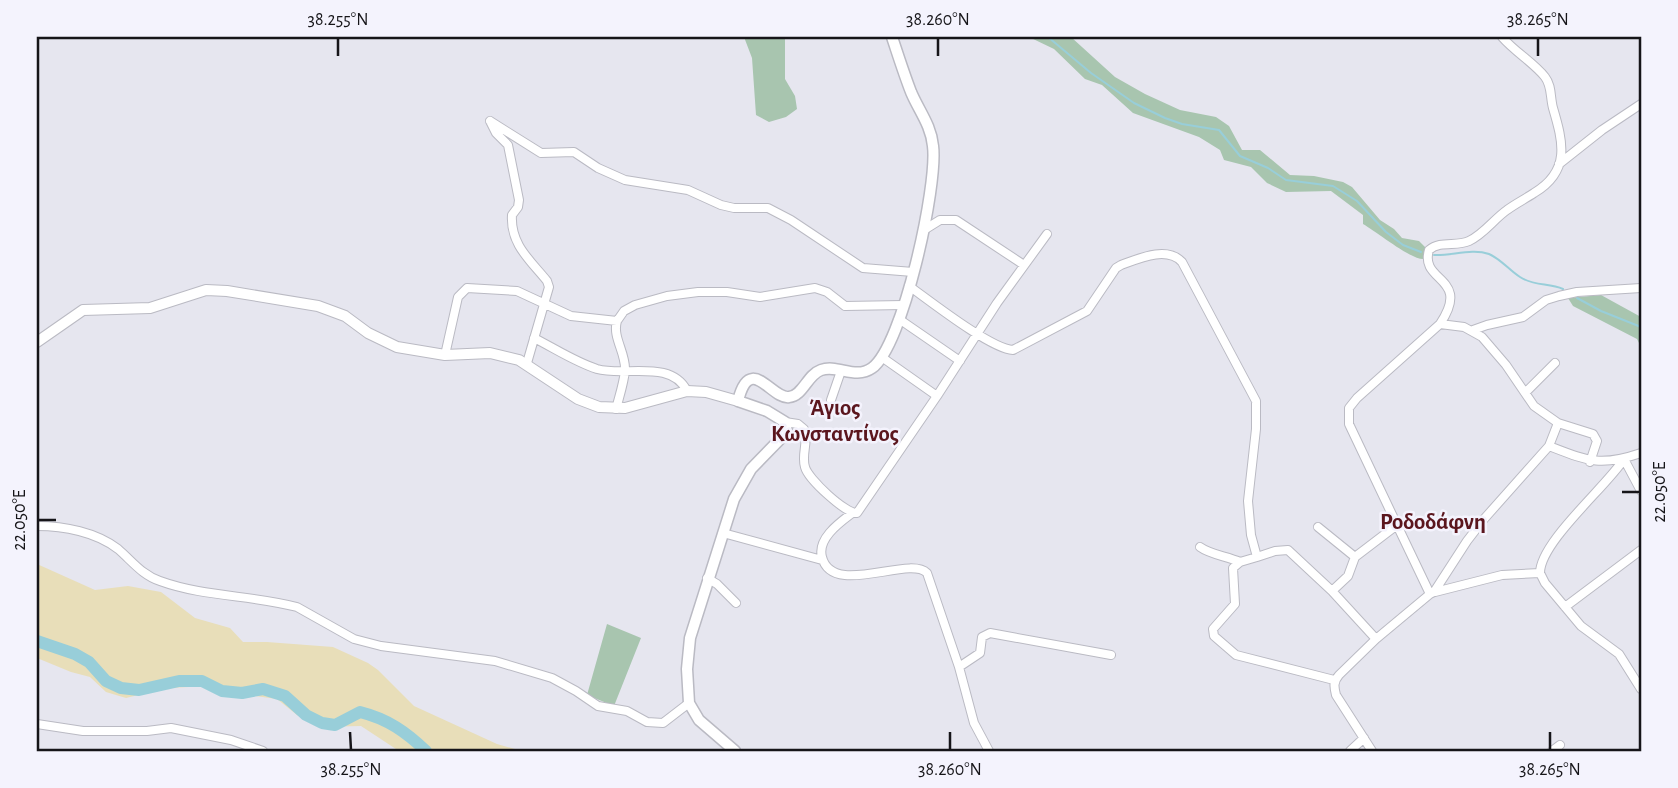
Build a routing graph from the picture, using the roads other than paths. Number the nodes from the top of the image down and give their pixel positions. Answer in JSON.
{"nodes":[{"id":1,"x":892,"y":37,"type":"edge"},
{"id":2,"x":1502,"y":37,"type":"edge"},
{"id":3,"x":1641,"y":104,"type":"edge"},
{"id":4,"x":1559,"y":164,"type":"junction"},
{"id":5,"x":924,"y":230,"type":"junction"},
{"id":6,"x":1047,"y":234,"type":"dead end"},
{"id":7,"x":1024,"y":265,"type":"junction"},
{"id":8,"x":913,"y":272,"type":"junction"},
{"id":9,"x":909,"y":286,"type":"junction"},
{"id":10,"x":1641,"y":288,"type":"edge"},
{"id":11,"x":545,"y":304,"type":"junction"},
{"id":12,"x":903,"y":305,"type":"junction"},
{"id":13,"x":899,"y":320,"type":"junction"},
{"id":14,"x":617,"y":321,"type":"junction"},
{"id":15,"x":1440,"y":324,"type":"junction"},
{"id":16,"x":1473,"y":330,"type":"junction"},
{"id":17,"x":978,"y":333,"type":"junction"},
{"id":18,"x":534,"y":338,"type":"junction"},
{"id":19,"x":37,"y":342,"type":"edge"},
{"id":20,"x":446,"y":355,"type":"junction"},
{"id":21,"x":883,"y":358,"type":"junction"},
{"id":22,"x":960,"y":361,"type":"junction"},
{"id":23,"x":527,"y":363,"type":"junction"},
{"id":24,"x":1555,"y":363,"type":"dead end"},
{"id":25,"x":625,"y":371,"type":"junction"},
{"id":26,"x":841,"y":371,"type":"junction"},
{"id":27,"x":687,"y":391,"type":"junction"},
{"id":28,"x":1525,"y":393,"type":"junction"},
{"id":29,"x":937,"y":396,"type":"junction"},
{"id":30,"x":831,"y":400,"type":"dead end"},
{"id":31,"x":738,"y":401,"type":"junction"},
{"id":32,"x":616,"y":409,"type":"junction"},
{"id":33,"x":785,"y":422,"type":"junction"},
{"id":34,"x":1558,"y":423,"type":"junction"},
{"id":35,"x":1549,"y":446,"type":"junction"},
{"id":36,"x":1641,"y":453,"type":"edge"},
{"id":37,"x":1624,"y":459,"type":"junction"},
{"id":38,"x":1590,"y":461,"type":"junction"},
{"id":39,"x":1641,"y":491,"type":"edge"},
{"id":40,"x":851,"y":514,"type":"junction"},
{"id":41,"x":1397,"y":525,"type":"junction"},
{"id":42,"x":37,"y":526,"type":"edge"},
{"id":43,"x":1318,"y":527,"type":"dead end"},
{"id":44,"x":723,"y":533,"type":"junction"},
{"id":45,"x":1200,"y":547,"type":"dead end"},
{"id":46,"x":1641,"y":550,"type":"edge"},
{"id":47,"x":1257,"y":557,"type":"junction"},
{"id":48,"x":1355,"y":557,"type":"junction"},
{"id":49,"x":822,"y":560,"type":"junction"},
{"id":50,"x":1240,"y":562,"type":"junction"},
{"id":51,"x":1540,"y":573,"type":"junction"},
{"id":52,"x":707,"y":578,"type":"junction"},
{"id":53,"x":1332,"y":591,"type":"junction"},
{"id":54,"x":1432,"y":593,"type":"junction"},
{"id":55,"x":736,"y":603,"type":"dead end"},
{"id":56,"x":1565,"y":607,"type":"junction"},
{"id":57,"x":1376,"y":639,"type":"junction"},
{"id":58,"x":1111,"y":655,"type":"dead end"},
{"id":59,"x":959,"y":667,"type":"junction"},
{"id":60,"x":1334,"y":680,"type":"junction"},
{"id":61,"x":1641,"y":689,"type":"edge"},
{"id":62,"x":689,"y":704,"type":"junction"},
{"id":63,"x":37,"y":724,"type":"edge"},
{"id":64,"x":1364,"y":738,"type":"junction"},
{"id":65,"x":1560,"y":745,"type":"dead end"},
{"id":66,"x":263,"y":751,"type":"edge"},
{"id":67,"x":735,"y":751,"type":"edge"},
{"id":68,"x":989,"y":751,"type":"edge"},
{"id":69,"x":1350,"y":751,"type":"edge"},
{"id":70,"x":1372,"y":751,"type":"edge"},
{"id":71,"x":1552,"y":751,"type":"edge"}],
"edges":[{"from":1,"to":5,"type":"main road"},
{"from":2,"to":4,"type":"street"},
{"from":3,"to":4,"type":"street"},
{"from":4,"to":15,"type":"street"},
{"from":5,"to":7,"type":"street"},
{"from":5,"to":8,"type":"main road"},
{"from":6,"to":7,"type":"street"},
{"from":7,"to":17,"type":"street"},
{"from":8,"to":9,"type":"main road"},
{"from":8,"to":11,"type":"street"},
{"from":9,"to":12,"type":"main road"},
{"from":9,"to":17,"type":"street"},
{"from":10,"to":16,"type":"street"},
{"from":11,"to":14,"type":"street"},
{"from":11,"to":18,"type":"street"},
{"from":11,"to":20,"type":"street"},
{"from":12,"to":13,"type":"main road"},
{"from":12,"to":14,"type":"street"},
{"from":13,"to":21,"type":"main road"},
{"from":13,"to":22,"type":"street"},
{"from":14,"to":25,"type":"street"},
{"from":15,"to":16,"type":"street"},
{"from":15,"to":41,"type":"street"},
{"from":16,"to":28,"type":"street"},
{"from":17,"to":22,"type":"street"},
{"from":17,"to":47,"type":"street"},
{"from":18,"to":23,"type":"street"},
{"from":18,"to":25,"type":"street"},
{"from":19,"to":20,"type":"street"},
{"from":20,"to":23,"type":"street"},
{"from":21,"to":26,"type":"main road"},
{"from":21,"to":29,"type":"street"},
{"from":22,"to":29,"type":"street"},
{"from":23,"to":32,"type":"street"},
{"from":24,"to":28,"type":"street"},
{"from":25,"to":27,"type":"street"},
{"from":25,"to":32,"type":"street"},
{"from":26,"to":30,"type":"street"},
{"from":26,"to":31,"type":"main road"},
{"from":27,"to":31,"type":"street"},
{"from":27,"to":32,"type":"street"},
{"from":28,"to":34,"type":"street"},
{"from":29,"to":40,"type":"street"},
{"from":31,"to":33,"type":"main road"},
{"from":33,"to":40,"type":"street"},
{"from":33,"to":44,"type":"main road"},
{"from":34,"to":35,"type":"street"},
{"from":34,"to":38,"type":"street"},
{"from":35,"to":38,"type":"street"},
{"from":35,"to":54,"type":"street"},
{"from":36,"to":37,"type":"street"},
{"from":37,"to":38,"type":"street"},
{"from":37,"to":39,"type":"street"},
{"from":37,"to":51,"type":"street"},
{"from":40,"to":49,"type":"street"},
{"from":41,"to":48,"type":"street"},
{"from":41,"to":54,"type":"street"},
{"from":42,"to":62,"type":"street"},
{"from":43,"to":48,"type":"street"},
{"from":44,"to":49,"type":"street"},
{"from":44,"to":52,"type":"main road"},
{"from":45,"to":50,"type":"street"},
{"from":46,"to":56,"type":"street"},
{"from":47,"to":50,"type":"street"},
{"from":47,"to":53,"type":"street"},
{"from":48,"to":53,"type":"street"},
{"from":49,"to":59,"type":"street"},
{"from":50,"to":60,"type":"street"},
{"from":51,"to":54,"type":"street"},
{"from":51,"to":56,"type":"street"},
{"from":52,"to":55,"type":"street"},
{"from":52,"to":62,"type":"main road"},
{"from":53,"to":57,"type":"street"},
{"from":54,"to":57,"type":"street"},
{"from":56,"to":61,"type":"street"},
{"from":57,"to":60,"type":"street"},
{"from":58,"to":59,"type":"street"},
{"from":59,"to":68,"type":"street"},
{"from":60,"to":64,"type":"street"},
{"from":62,"to":67,"type":"main road"},
{"from":63,"to":66,"type":"street"},
{"from":64,"to":69,"type":"street"},
{"from":64,"to":70,"type":"street"},
{"from":65,"to":71,"type":"street"}]}
